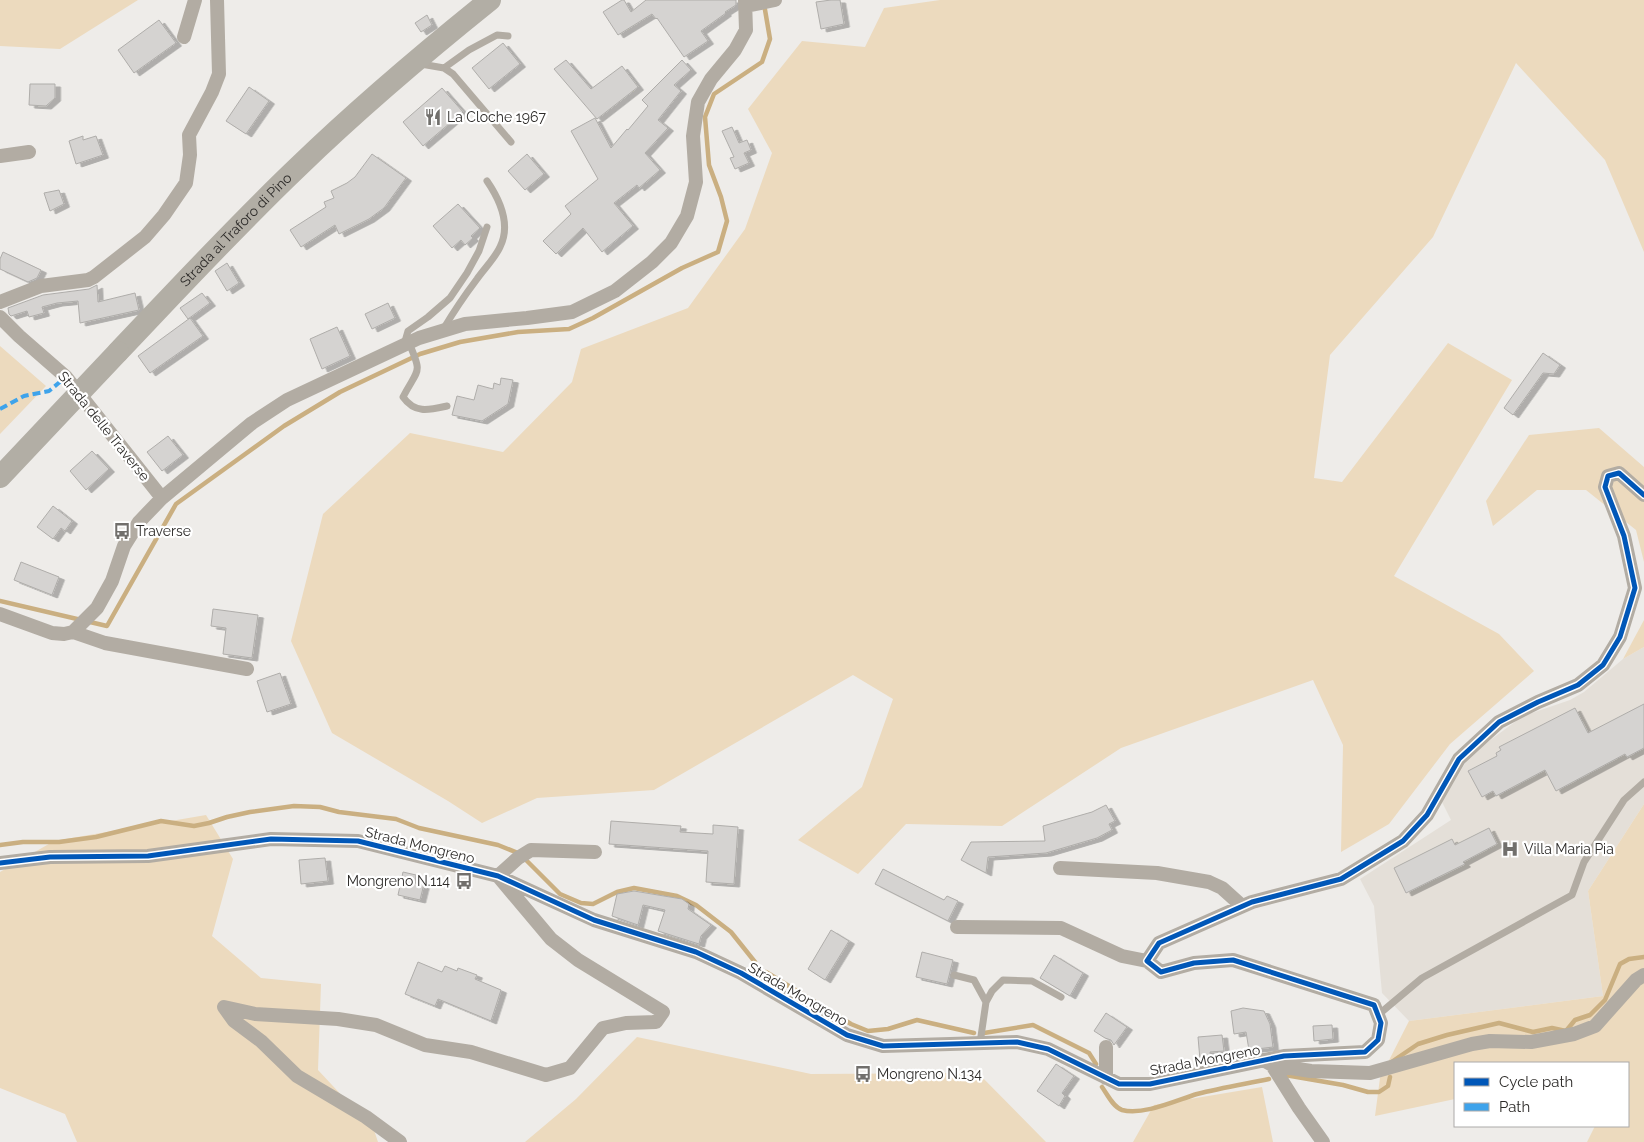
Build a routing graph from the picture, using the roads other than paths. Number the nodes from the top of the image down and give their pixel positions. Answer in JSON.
{"nodes":[{"id":1,"x":195,"y":0,"type":"edge"},
{"id":2,"x":217,"y":0,"type":"edge"},
{"id":3,"x":490,"y":0,"type":"edge"},
{"id":4,"x":773,"y":0,"type":"edge"},
{"id":5,"x":747,"y":4,"type":"edge"},
{"id":6,"x":508,"y":36,"type":"dead end"},
{"id":7,"x":184,"y":37,"type":"dead end"},
{"id":8,"x":413,"y":63,"type":"junction"},
{"id":9,"x":444,"y":68,"type":"junction"},
{"id":10,"x":511,"y":142,"type":"dead end"},
{"id":11,"x":29,"y":152,"type":"dead end"},
{"id":12,"x":0,"y":156,"type":"edge"},
{"id":13,"x":487,"y":181,"type":"dead end"},
{"id":14,"x":487,"y":227,"type":"dead end"},
{"id":15,"x":0,"y":302,"type":"edge"},
{"id":16,"x":0,"y":317,"type":"edge"},
{"id":17,"x":443,"y":331,"type":"junction"},
{"id":18,"x":408,"y":346,"type":"junction"},
{"id":19,"x":447,"y":406,"type":"dead end"},
{"id":20,"x":0,"y":477,"type":"edge"},
{"id":21,"x":1644,"y":495,"type":"edge"},
{"id":22,"x":162,"y":498,"type":"junction"},
{"id":23,"x":0,"y":614,"type":"edge"},
{"id":24,"x":76,"y":630,"type":"junction"},
{"id":25,"x":247,"y":669,"type":"dead end"},
{"id":26,"x":1644,"y":782,"type":"edge"},
{"id":27,"x":595,"y":852,"type":"dead end"},
{"id":28,"x":0,"y":864,"type":"edge"},
{"id":29,"x":1060,"y":868,"type":"dead end"},
{"id":30,"x":498,"y":876,"type":"junction"},
{"id":31,"x":1242,"y":906,"type":"junction"},
{"id":32,"x":957,"y":926,"type":"dead end"},
{"id":33,"x":1147,"y":961,"type":"junction"},
{"id":34,"x":954,"y":975,"type":"dead end"},
{"id":35,"x":1644,"y":975,"type":"edge"},
{"id":36,"x":1061,"y":997,"type":"dead end"},
{"id":37,"x":986,"y":1002,"type":"junction"},
{"id":38,"x":1378,"y":1015,"type":"junction"},
{"id":39,"x":980,"y":1044,"type":"junction"},
{"id":40,"x":1106,"y":1047,"type":"dead end"},
{"id":41,"x":1268,"y":1062,"type":"junction"},
{"id":42,"x":1106,"y":1078,"type":"junction"},
{"id":43,"x":400,"y":1142,"type":"edge"},
{"id":44,"x":1323,"y":1142,"type":"edge"}],
"edges":[{"from":1,"to":7,"type":"street"},
{"from":2,"to":15,"type":"street"},
{"from":3,"to":8,"type":"main road","name":"Strada al Traforo di Pino"},
{"from":4,"to":5,"type":"street"},
{"from":5,"to":17,"type":"street"},
{"from":6,"to":9,"type":"lane"},
{"from":8,"to":9,"type":"lane"},
{"from":8,"to":20,"type":"main road","name":"Strada al Traforo di Pino","bridge":true},
{"from":9,"to":10,"type":"lane"},
{"from":11,"to":12,"type":"street"},
{"from":13,"to":17,"type":"lane"},
{"from":14,"to":18,"type":"lane"},
{"from":16,"to":22,"type":"street","name":"Strada delle Traverse"},
{"from":17,"to":18,"type":"street"},
{"from":18,"to":19,"type":"lane"},
{"from":18,"to":22,"type":"street"},
{"from":21,"to":31,"type":"street"},
{"from":22,"to":24,"type":"street"},
{"from":23,"to":24,"type":"street"},
{"from":24,"to":25,"type":"street"},
{"from":26,"to":38,"type":"lane"},
{"from":27,"to":30,"type":"street"},
{"from":28,"to":30,"type":"street","name":"Strada Mongreno"},
{"from":29,"to":31,"type":"street"},
{"from":30,"to":39,"type":"street","name":"Strada Mongreno"},
{"from":30,"to":43,"type":"street"},
{"from":31,"to":33,"type":"street"},
{"from":32,"to":33,"type":"street"},
{"from":33,"to":38,"type":"street"},
{"from":34,"to":37,"type":"lane"},
{"from":35,"to":41,"type":"street"},
{"from":36,"to":37,"type":"lane"},
{"from":37,"to":39,"type":"lane"},
{"from":38,"to":41,"type":"street","name":"Strada Mongreno"},
{"from":39,"to":42,"type":"street","name":"Strada Mongreno"},
{"from":40,"to":42,"type":"street"},
{"from":41,"to":42,"type":"street","name":"Strada Mongreno"},
{"from":41,"to":44,"type":"street"}]}
